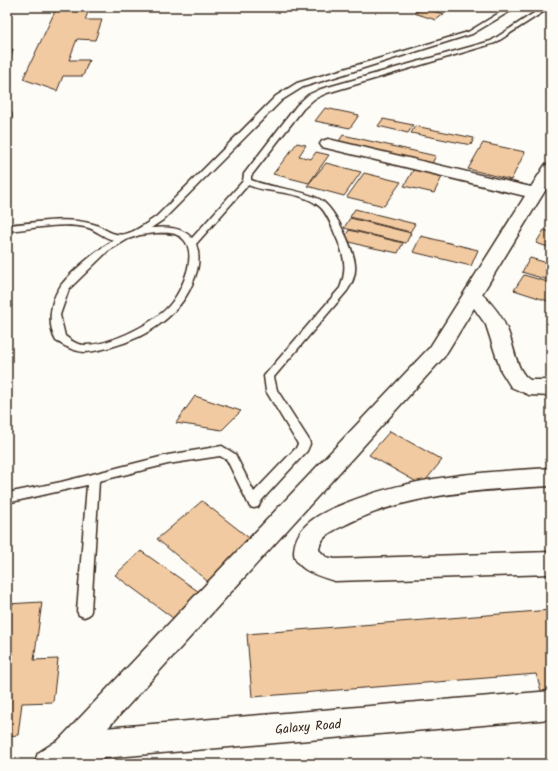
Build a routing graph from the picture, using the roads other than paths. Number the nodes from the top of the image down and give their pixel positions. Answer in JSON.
{"nodes":[{"id":1,"x":514,"y":7,"type":"edge"},
{"id":2,"x":548,"y":7,"type":"edge"},
{"id":3,"x":499,"y":23,"type":"junction"},
{"id":4,"x":516,"y":28,"type":"junction"},
{"id":5,"x":343,"y":72,"type":"junction"},
{"id":6,"x":356,"y":82,"type":"junction"},
{"id":7,"x":7,"y":113,"type":"edge"},
{"id":8,"x":7,"y":121,"type":"edge"},
{"id":9,"x":328,"y":144,"type":"dead end"},
{"id":10,"x":551,"y":168,"type":"edge"},
{"id":11,"x":247,"y":180,"type":"junction"},
{"id":12,"x":535,"y":193,"type":"junction"},
{"id":13,"x":7,"y":228,"type":"edge"},
{"id":14,"x":139,"y":232,"type":"junction"},
{"id":15,"x":125,"y":237,"type":"junction"},
{"id":16,"x":192,"y":243,"type":"junction"},
{"id":17,"x":472,"y":295,"type":"junction"},
{"id":18,"x":551,"y":388,"type":"edge"},
{"id":19,"x":551,"y":477,"type":"edge"},
{"id":20,"x":93,"y":478,"type":"junction"},
{"id":21,"x":7,"y":498,"type":"edge"},
{"id":22,"x":551,"y":563,"type":"edge"},
{"id":23,"x":84,"y":611,"type":"dead end"},
{"id":24,"x":551,"y":706,"type":"edge"},
{"id":25,"x":57,"y":759,"type":"edge"}],
"edges":[{"from":1,"to":3,"type":"lane"},
{"from":2,"to":4,"type":"lane"},
{"from":3,"to":4,"type":"lane"},
{"from":3,"to":5,"type":"lane"},
{"from":4,"to":6,"type":"lane"},
{"from":5,"to":6,"type":"lane"},
{"from":5,"to":14,"type":"lane"},
{"from":6,"to":11,"type":"lane"},
{"from":7,"to":8,"type":"lane"},
{"from":9,"to":12,"type":"street"},
{"from":10,"to":12,"type":"street"},
{"from":11,"to":16,"type":"lane"},
{"from":11,"to":20,"type":"lane"},
{"from":12,"to":17,"type":"street"},
{"from":13,"to":15,"type":"lane"},
{"from":14,"to":15,"type":"lane"},
{"from":14,"to":16,"type":"lane"},
{"from":15,"to":16,"type":"lane"},
{"from":17,"to":18,"type":"street"},
{"from":17,"to":25,"type":"street"},
{"from":19,"to":22,"type":"street"},
{"from":20,"to":21,"type":"lane"},
{"from":20,"to":23,"type":"lane"},
{"from":24,"to":25,"type":"street","name":"Galaxy Road"}]}
